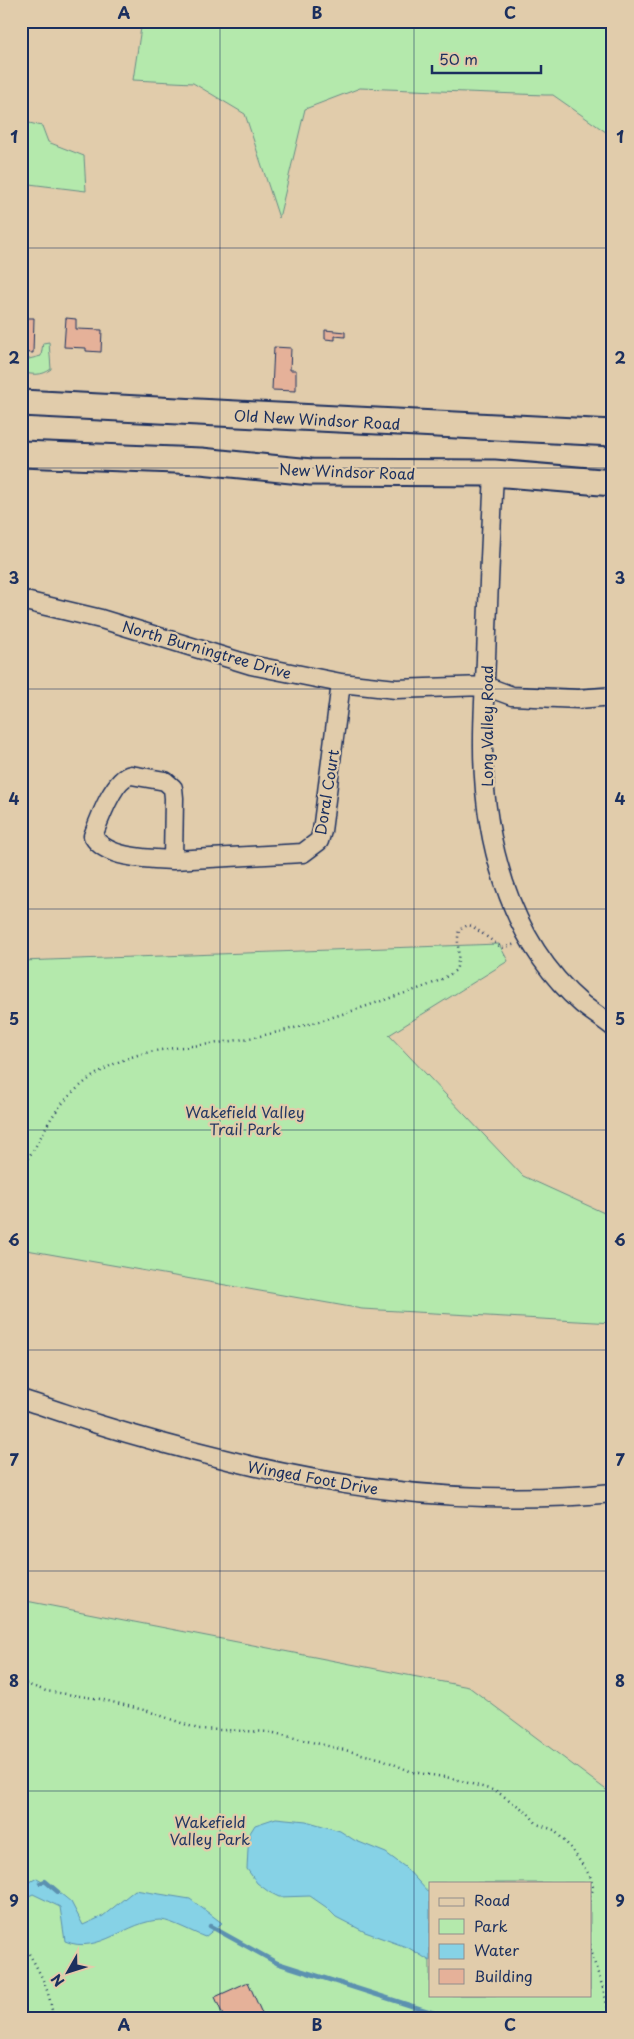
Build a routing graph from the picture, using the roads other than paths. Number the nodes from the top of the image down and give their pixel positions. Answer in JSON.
{"nodes":[{"id":1,"x":21,"y":403,"type":"edge"},
{"id":2,"x":613,"y":433,"type":"edge"},
{"id":3,"x":21,"y":454,"type":"edge"},
{"id":4,"x":494,"y":473,"type":"junction"},
{"id":5,"x":613,"y":483,"type":"edge"},
{"id":6,"x":21,"y":600,"type":"edge"},
{"id":7,"x":341,"y":683,"type":"junction"},
{"id":8,"x":485,"y":686,"type":"junction"},
{"id":9,"x":613,"y":696,"type":"edge"},
{"id":10,"x":173,"y":860,"type":"junction"},
{"id":11,"x":613,"y":1027,"type":"edge"},
{"id":12,"x":21,"y":1399,"type":"edge"},
{"id":13,"x":613,"y":1493,"type":"edge"}],
"edges":[{"from":1,"to":2,"type":"main road","name":"Old New Windsor Road"},
{"from":3,"to":4,"type":"main road","name":"New Windsor Road"},
{"from":4,"to":5,"type":"main road","name":"New Windsor Road"},
{"from":4,"to":8,"type":"street","name":"Long Valley Road"},
{"from":6,"to":7,"type":"street","name":"North Burningtree Drive"},
{"from":7,"to":8,"type":"street","name":"North Burningtree Drive"},
{"from":7,"to":10,"type":"street","name":"Doral Court"},
{"from":8,"to":9,"type":"street"},
{"from":8,"to":11,"type":"street","name":"Long Valley Road"},
{"from":10,"to":10,"type":"street","name":"Doral Court"},
{"from":12,"to":13,"type":"street","name":"Winged Foot Drive"}]}
